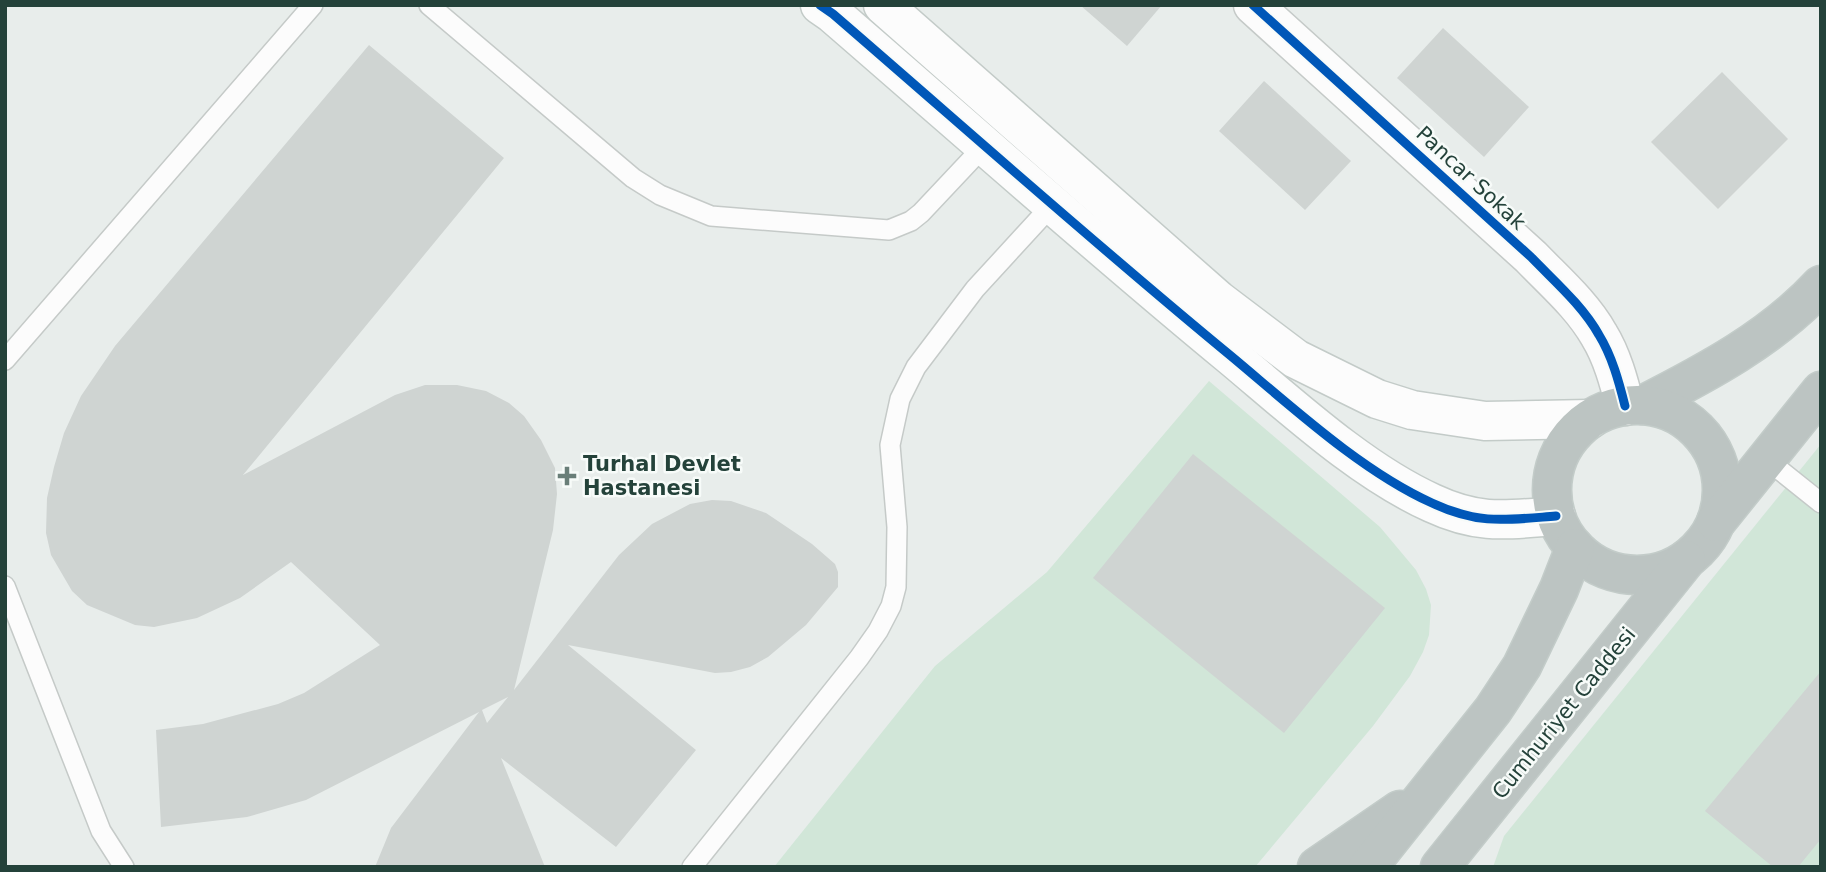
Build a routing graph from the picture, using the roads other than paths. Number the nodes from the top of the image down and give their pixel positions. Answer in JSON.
{"nodes":[{"id":1,"x":313,"y":5,"type":"edge"},
{"id":2,"x":429,"y":5,"type":"edge"},
{"id":3,"x":820,"y":5,"type":"edge"},
{"id":4,"x":883,"y":5,"type":"edge"},
{"id":5,"x":1253,"y":5,"type":"edge"},
{"id":6,"x":985,"y":145,"type":"junction"},
{"id":7,"x":1053,"y":204,"type":"junction"},
{"id":8,"x":1821,"y":285,"type":"edge"},
{"id":9,"x":5,"y":360,"type":"edge"},
{"id":10,"x":1821,"y":391,"type":"edge"},
{"id":11,"x":1619,"y":410,"type":"junction"},
{"id":12,"x":1766,"y":459,"type":"junction"},
{"id":13,"x":1821,"y":503,"type":"edge"},
{"id":14,"x":1716,"y":522,"type":"junction"},
{"id":15,"x":1565,"y":532,"type":"junction"},
{"id":16,"x":1687,"y":559,"type":"junction"},
{"id":17,"x":5,"y":586,"type":"edge"},
{"id":18,"x":1428,"y":792,"type":"junction"},
{"id":19,"x":1473,"y":826,"type":"junction"},
{"id":20,"x":124,"y":867,"type":"edge"},
{"id":21,"x":692,"y":867,"type":"edge"},
{"id":22,"x":1317,"y":867,"type":"edge"},
{"id":23,"x":1368,"y":867,"type":"edge"},
{"id":24,"x":1440,"y":867,"type":"edge"},
{"id":25,"x":1458,"y":867,"type":"edge"}],
"edges":[{"from":1,"to":9,"type":"lane"},
{"from":2,"to":6,"type":"lane"},
{"from":3,"to":6,"type":"street"},
{"from":4,"to":11,"type":"street"},
{"from":5,"to":11,"type":"street","name":"Pancar Sokak"},
{"from":6,"to":7,"type":"street"},
{"from":7,"to":15,"type":"street"},
{"from":7,"to":21,"type":"lane"},
{"from":8,"to":11,"type":"highway"},
{"from":10,"to":12,"type":"highway","name":"Cumhuriyet Caddesi"},
{"from":11,"to":14,"type":"highway","name":"Cumhuriyet Caddesi"},
{"from":11,"to":15,"type":"highway"},
{"from":12,"to":13,"type":"lane"},
{"from":12,"to":14,"type":"highway","name":"Cumhuriyet Caddesi"},
{"from":14,"to":16,"type":"highway","name":"Cumhuriyet Caddesi"},
{"from":15,"to":16,"type":"highway","name":"Cumhuriyet Caddesi"},
{"from":15,"to":18,"type":"highway"},
{"from":16,"to":19,"type":"highway","name":"Cumhuriyet Caddesi"},
{"from":17,"to":20,"type":"lane"},
{"from":18,"to":22,"type":"highway"},
{"from":18,"to":23,"type":"highway"},
{"from":19,"to":24,"type":"highway","name":"Cumhuriyet Caddesi"},
{"from":19,"to":25,"type":"highway"}]}
